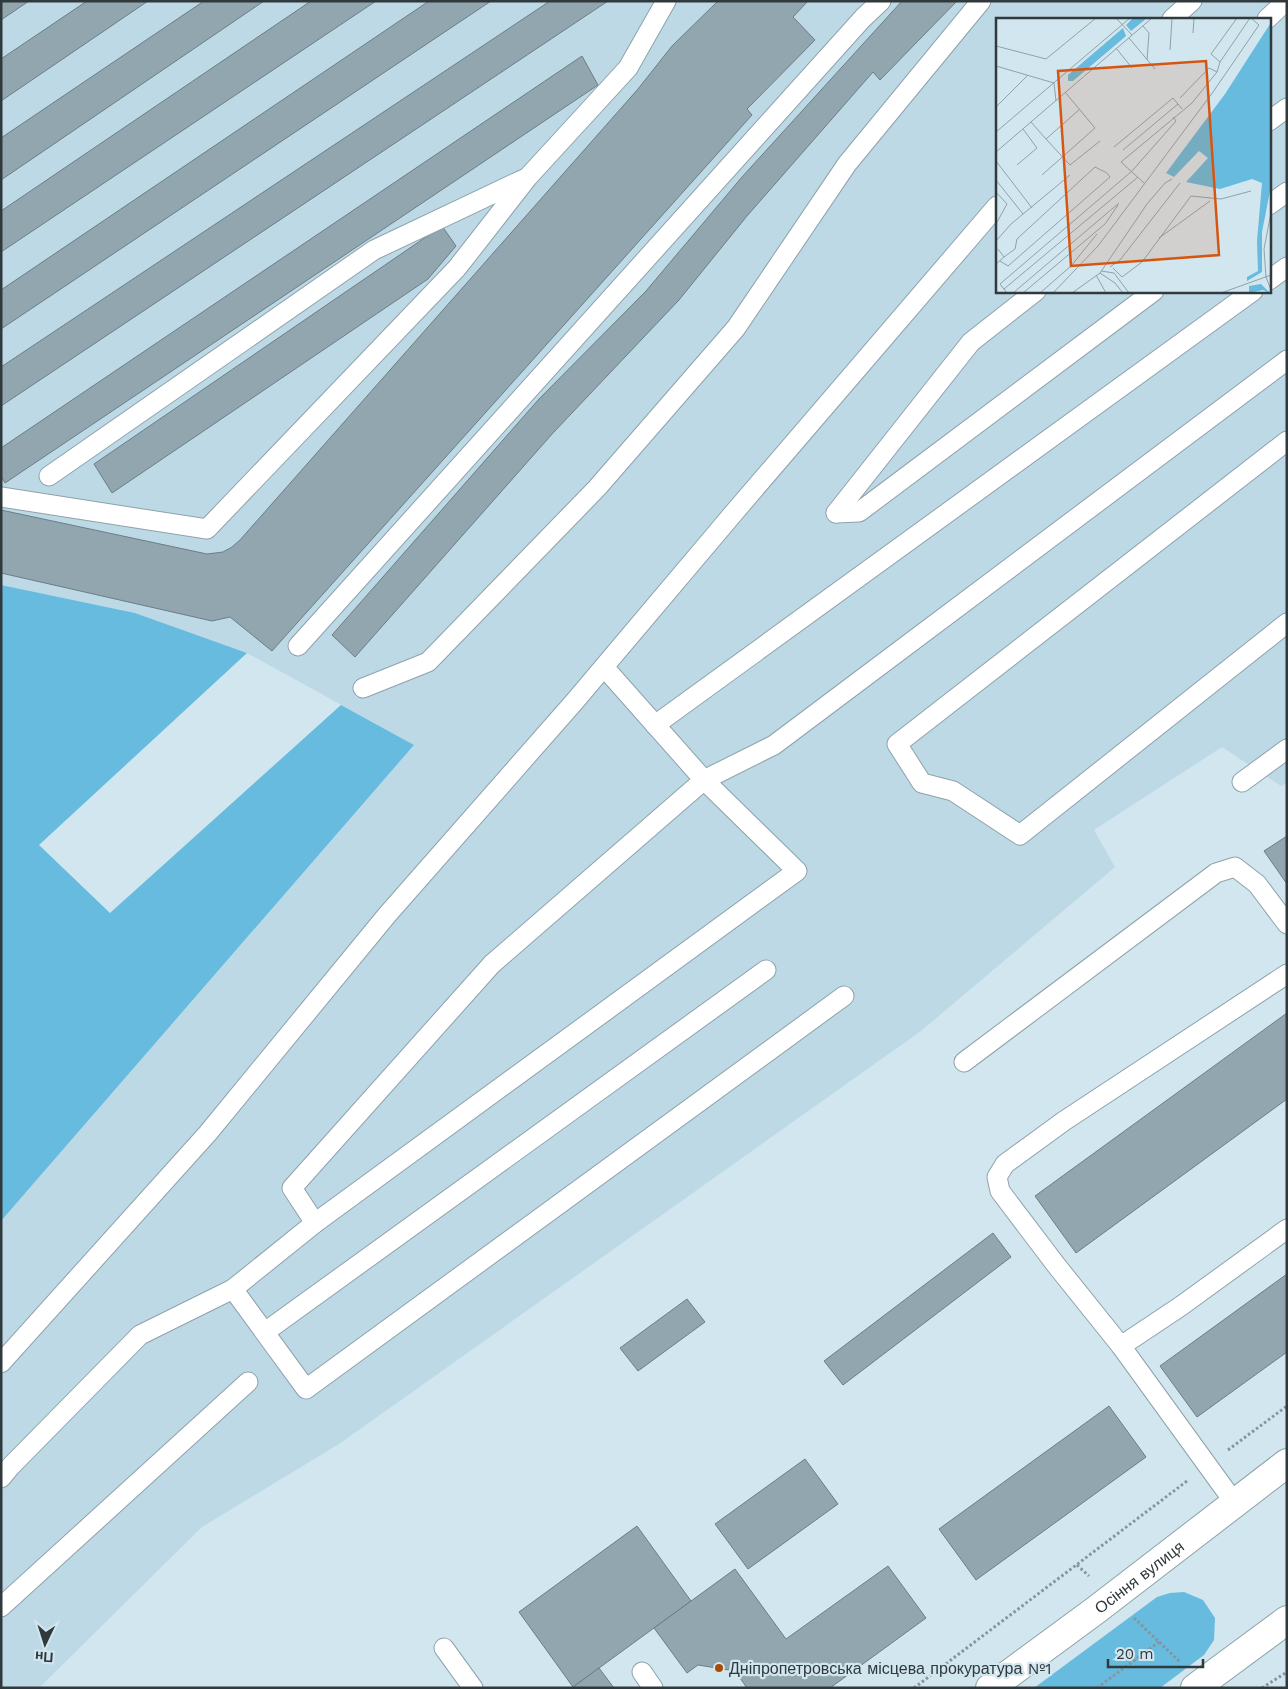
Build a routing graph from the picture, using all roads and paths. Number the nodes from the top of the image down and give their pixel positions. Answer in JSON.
{"nodes":[{"id":1,"x":666,"y":1,"type":"edge"},
{"id":2,"x":881,"y":1,"type":"edge"},
{"id":3,"x":981,"y":1,"type":"edge"},
{"id":4,"x":1192,"y":1,"type":"edge"},
{"id":5,"x":1286,"y":1,"type":"edge"},
{"id":6,"x":1173,"y":18,"type":"edge"},
{"id":7,"x":1268,"y":18,"type":"edge"},
{"id":8,"x":1287,"y":108,"type":"edge"},
{"id":9,"x":1270,"y":120,"type":"edge"},
{"id":10,"x":528,"y":177,"type":"junction"},
{"id":11,"x":1287,"y":192,"type":"edge"},
{"id":12,"x":1270,"y":204,"type":"edge"},
{"id":13,"x":996,"y":207,"type":"edge"},
{"id":14,"x":1287,"y":267,"type":"edge"},
{"id":15,"x":1270,"y":279,"type":"edge"},
{"id":16,"x":1014,"y":292,"type":"edge"},
{"id":17,"x":1035,"y":292,"type":"edge"},
{"id":18,"x":1153,"y":292,"type":"edge"},
{"id":19,"x":1252,"y":292,"type":"edge"},
{"id":20,"x":971,"y":342,"type":"junction"},
{"id":21,"x":1287,"y":360,"type":"edge"},
{"id":22,"x":1287,"y":441,"type":"edge"},
{"id":23,"x":50,"y":476,"type":"dead end"},
{"id":24,"x":1,"y":497,"type":"edge"},
{"id":25,"x":1287,"y":623,"type":"edge"},
{"id":26,"x":298,"y":646,"type":"dead end"},
{"id":27,"x":604,"y":667,"type":"junction"},
{"id":28,"x":363,"y":688,"type":"dead end"},
{"id":29,"x":655,"y":725,"type":"junction"},
{"id":30,"x":1287,"y":749,"type":"edge"},
{"id":31,"x":704,"y":780,"type":"junction"},
{"id":32,"x":1242,"y":782,"type":"dead end"},
{"id":33,"x":1287,"y":924,"type":"edge"},
{"id":34,"x":766,"y":970,"type":"dead end"},
{"id":35,"x":1287,"y":974,"type":"edge"},
{"id":36,"x":844,"y":996,"type":"dead end"},
{"id":37,"x":964,"y":1062,"type":"dead end"},
{"id":38,"x":315,"y":1222,"type":"junction"},
{"id":39,"x":1287,"y":1229,"type":"edge"},
{"id":40,"x":233,"y":1289,"type":"junction"},
{"id":41,"x":265,"y":1332,"type":"junction"},
{"id":42,"x":1121,"y":1346,"type":"junction"},
{"id":43,"x":1,"y":1363,"type":"edge"},
{"id":44,"x":248,"y":1382,"type":"dead end"},
{"id":45,"x":1287,"y":1406,"type":"edge"},
{"id":46,"x":1287,"y":1463,"type":"edge"},
{"id":47,"x":1208,"y":1466,"type":"junction"},
{"id":48,"x":1,"y":1478,"type":"edge"},
{"id":49,"x":1234,"y":1502,"type":"junction"},
{"id":50,"x":1077,"y":1565,"type":"junction"},
{"id":51,"x":1112,"y":1598,"type":"junction"},
{"id":52,"x":1,"y":1607,"type":"edge"},
{"id":53,"x":1287,"y":1620,"type":"edge"},
{"id":54,"x":1159,"y":1642,"type":"junction"},
{"id":55,"x":444,"y":1648,"type":"dead end"},
{"id":56,"x":642,"y":1672,"type":"dead end"},
{"id":57,"x":1287,"y":1672,"type":"edge"},
{"id":58,"x":1199,"y":1685,"type":"edge"},
{"id":59,"x":473,"y":1688,"type":"edge"},
{"id":60,"x":653,"y":1688,"type":"edge"},
{"id":61,"x":914,"y":1688,"type":"edge"},
{"id":62,"x":990,"y":1688,"type":"edge"},
{"id":63,"x":1097,"y":1688,"type":"edge"},
{"id":64,"x":1262,"y":1688,"type":"edge"}],
"edges":[{"from":1,"to":10,"type":"lane"},
{"from":2,"to":26,"type":"lane"},
{"from":3,"to":28,"type":"lane"},
{"from":4,"to":6,"type":"lane"},
{"from":5,"to":7,"type":"lane"},
{"from":8,"to":9,"type":"lane"},
{"from":10,"to":23,"type":"lane"},
{"from":10,"to":24,"type":"lane"},
{"from":11,"to":12,"type":"lane"},
{"from":13,"to":27,"type":"lane"},
{"from":14,"to":15,"type":"lane"},
{"from":16,"to":20,"type":"lane"},
{"from":17,"to":20,"type":"lane"},
{"from":18,"to":20,"type":"lane"},
{"from":19,"to":29,"type":"lane"},
{"from":21,"to":31,"type":"lane"},
{"from":22,"to":25,"type":"lane"},
{"from":27,"to":29,"type":"lane"},
{"from":27,"to":43,"type":"lane"},
{"from":29,"to":31,"type":"lane"},
{"from":30,"to":32,"type":"lane"},
{"from":31,"to":38,"type":"lane"},
{"from":31,"to":38,"type":"lane"},
{"from":33,"to":37,"type":"lane"},
{"from":34,"to":41,"type":"lane"},
{"from":35,"to":42,"type":"lane"},
{"from":36,"to":41,"type":"lane"},
{"from":38,"to":40,"type":"lane"},
{"from":39,"to":42,"type":"lane"},
{"from":40,"to":41,"type":"lane"},
{"from":40,"to":48,"type":"lane"},
{"from":42,"to":47,"type":"lane"},
{"from":44,"to":52,"type":"lane"},
{"from":45,"to":47,"type":"path"},
{"from":46,"to":49,"type":"street","name":"Осіння вулиця"},
{"from":47,"to":49,"type":"lane"},
{"from":47,"to":50,"type":"path"},
{"from":49,"to":51,"type":"street","name":"Осіння вулиця"},
{"from":50,"to":51,"type":"path"},
{"from":50,"to":61,"type":"path"},
{"from":51,"to":54,"type":"path"},
{"from":51,"to":62,"type":"street","name":"Осіння вулиця"},
{"from":53,"to":58,"type":"street"},
{"from":54,"to":58,"type":"path"},
{"from":54,"to":63,"type":"path"},
{"from":55,"to":59,"type":"lane"},
{"from":56,"to":60,"type":"lane"},
{"from":57,"to":64,"type":"path"}]}
